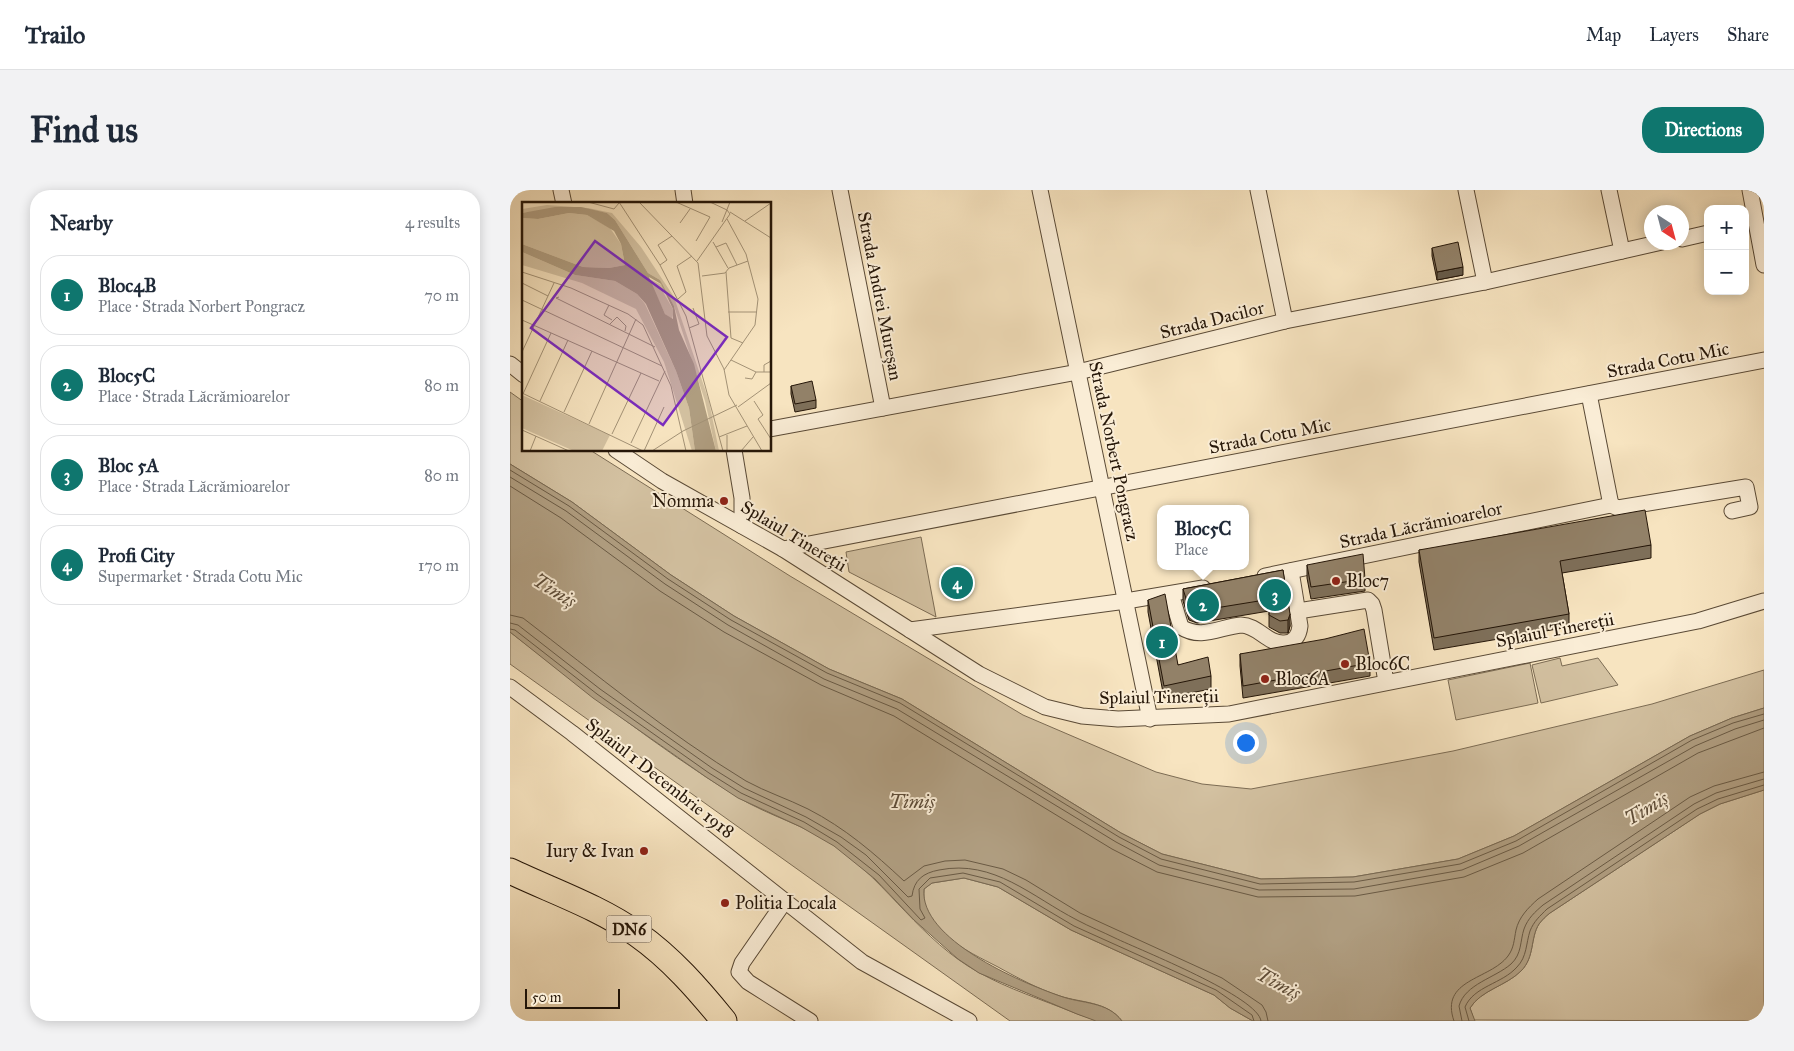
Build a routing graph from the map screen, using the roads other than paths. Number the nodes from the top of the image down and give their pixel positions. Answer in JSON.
{"nodes":[{"id":1,"x":840,"y":190,"type":"edge"},
{"id":2,"x":1040,"y":190,"type":"edge"},
{"id":3,"x":1258,"y":190,"type":"edge"},
{"id":4,"x":1466,"y":190,"type":"edge"},
{"id":5,"x":1609,"y":190,"type":"edge"},
{"id":6,"x":1750,"y":190,"type":"edge"},
{"id":7,"x":1755,"y":224,"type":"edge"},
{"id":8,"x":1704,"y":234,"type":"edge"},
{"id":9,"x":1689,"y":237,"type":"edge"},
{"id":10,"x":1644,"y":246,"type":"edge"},
{"id":11,"x":1622,"y":250,"type":"junction"},
{"id":12,"x":1764,"y":265,"type":"edge"},
{"id":13,"x":1485,"y":282,"type":"junction"},
{"id":14,"x":1285,"y":322,"type":"junction"},
{"id":15,"x":1764,"y":360,"type":"edge"},
{"id":16,"x":510,"y":364,"type":"edge"},
{"id":17,"x":1078,"y":372,"type":"junction"},
{"id":18,"x":522,"y":373,"type":"edge"},
{"id":19,"x":1589,"y":394,"type":"junction"},
{"id":20,"x":883,"y":408,"type":"junction"},
{"id":21,"x":771,"y":429,"type":"edge"},
{"id":22,"x":617,"y":451,"type":"edge"},
{"id":23,"x":734,"y":451,"type":"edge"},
{"id":24,"x":1102,"y":488,"type":"junction"},
{"id":25,"x":1611,"y":505,"type":"junction"},
{"id":26,"x":1732,"y":511,"type":"dead end"},
{"id":27,"x":742,"y":526,"type":"junction"},
{"id":28,"x":784,"y":550,"type":"junction"},
{"id":29,"x":1291,"y":571,"type":"junction"},
{"id":30,"x":1254,"y":578,"type":"edge"},
{"id":31,"x":1217,"y":585,"type":"edge"},
{"id":32,"x":1171,"y":594,"type":"junction"},
{"id":33,"x":1126,"y":601,"type":"junction"},
{"id":34,"x":1764,"y":601,"type":"edge"},
{"id":35,"x":1298,"y":611,"type":"junction"},
{"id":36,"x":910,"y":630,"type":"junction"},
{"id":37,"x":1386,"y":682,"type":"junction"},
{"id":38,"x":510,"y":687,"type":"edge"},
{"id":39,"x":1150,"y":719,"type":"junction"},
{"id":40,"x":510,"y":871,"type":"edge"},
{"id":41,"x":785,"y":901,"type":"junction"},
{"id":42,"x":724,"y":1021,"type":"edge"},
{"id":43,"x":810,"y":1021,"type":"edge"},
{"id":44,"x":969,"y":1021,"type":"edge"}],
"edges":[{"from":1,"to":20,"type":"street","name":"Strada Andrei Mureșan"},
{"from":2,"to":17,"type":"street","name":"Strada Norbert Pongracz"},
{"from":3,"to":14,"type":"street"},
{"from":4,"to":13,"type":"street"},
{"from":5,"to":11,"type":"street"},
{"from":6,"to":7,"type":"street"},
{"from":7,"to":12,"type":"street"},
{"from":8,"to":9,"type":"street"},
{"from":10,"to":11,"type":"street","name":"Strada Dacilor"},
{"from":11,"to":13,"type":"street","name":"Strada Dacilor"},
{"from":13,"to":14,"type":"street","name":"Strada Dacilor"},
{"from":14,"to":17,"type":"street","name":"Strada Dacilor"},
{"from":15,"to":19,"type":"street","name":"Strada Cotu Mic"},
{"from":16,"to":18,"type":"street"},
{"from":17,"to":20,"type":"street","name":"Strada Dacilor"},
{"from":17,"to":24,"type":"street","name":"Strada Norbert Pongracz"},
{"from":19,"to":24,"type":"street","name":"Strada Cotu Mic"},
{"from":19,"to":25,"type":"street"},
{"from":20,"to":21,"type":"street","name":"Strada Dacilor"},
{"from":22,"to":27,"type":"street","name":"Splaiul Tinereții"},
{"from":23,"to":27,"type":"street"},
{"from":24,"to":28,"type":"street","name":"Strada Cotu Mic"},
{"from":24,"to":33,"type":"street","name":"Strada Norbert Pongracz"},
{"from":25,"to":26,"type":"street","name":"Strada Lăcrămioarelor"},
{"from":25,"to":29,"type":"street","name":"Strada Lăcrămioarelor"},
{"from":27,"to":28,"type":"street","name":"Splaiul Tinereții"},
{"from":28,"to":36,"type":"street","name":"Splaiul Tinereții"},
{"from":29,"to":30,"type":"street","name":"Strada Lăcrămioarelor"},
{"from":29,"to":35,"type":"street"},
{"from":31,"to":32,"type":"street"},
{"from":32,"to":33,"type":"street"},
{"from":32,"to":35,"type":"street"},
{"from":33,"to":36,"type":"street"},
{"from":33,"to":39,"type":"street","name":"Strada Norbert Pongracz"},
{"from":34,"to":37,"type":"street","name":"Splaiul Tinereții"},
{"from":35,"to":37,"type":"street"},
{"from":36,"to":39,"type":"street","name":"Splaiul Tinereții"},
{"from":37,"to":39,"type":"street","name":"Splaiul Tinereții"},
{"from":38,"to":41,"type":"street","name":"Splaiul 1 Decembrie 1918"},
{"from":40,"to":42,"type":"main road","number":"DN6"},
{"from":41,"to":43,"type":"street"},
{"from":41,"to":44,"type":"street","name":"Splaiul 1 Decembrie 1918"}]}
